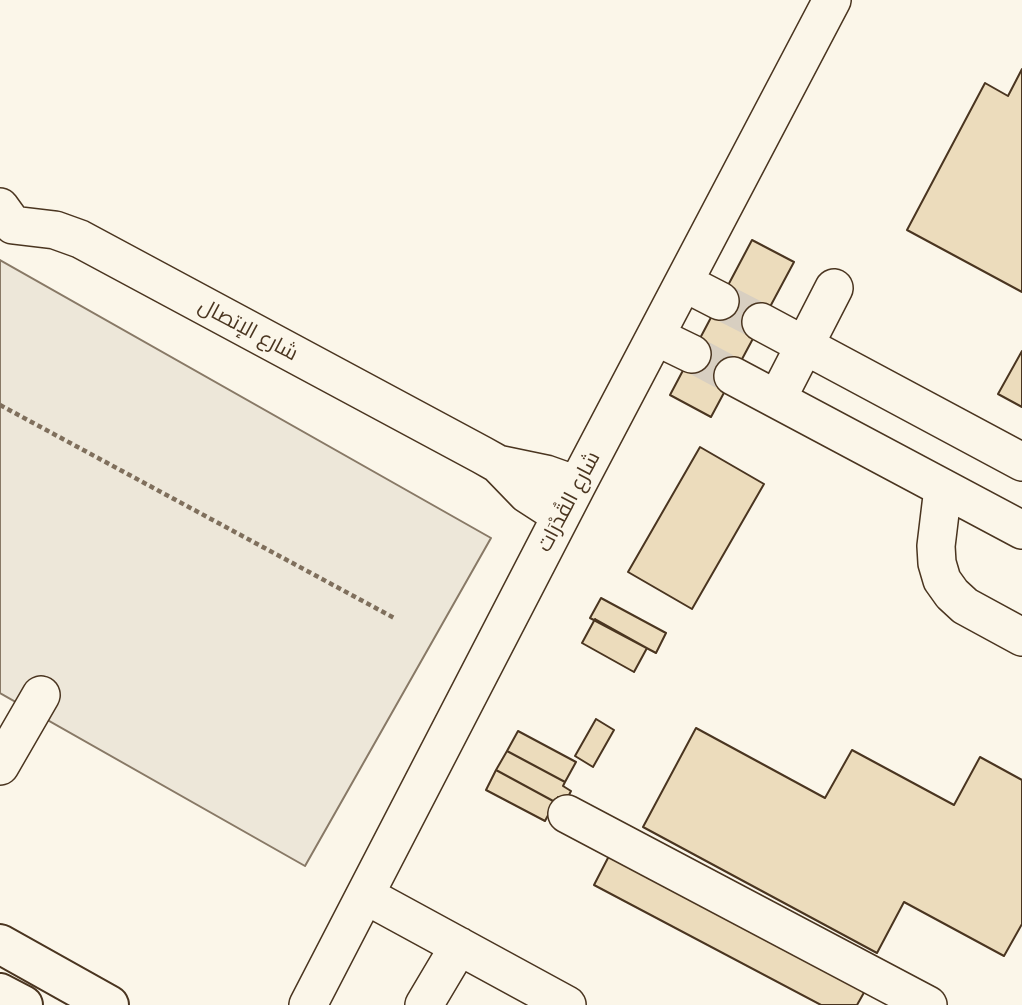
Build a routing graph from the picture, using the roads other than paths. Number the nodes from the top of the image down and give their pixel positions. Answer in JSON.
{"nodes":[{"id":1,"x":832,"y":0,"type":"edge"},
{"id":2,"x":7,"y":216,"type":"edge"},
{"id":3,"x":685,"y":283,"type":"junction"},
{"id":4,"x":834,"y":288,"type":"dead end"},
{"id":5,"x":720,"y":301,"type":"tunnel mouth"},
{"id":6,"x":761,"y":323,"type":"tunnel mouth"},
{"id":7,"x":657,"y":337,"type":"junction"},
{"id":8,"x":805,"y":346,"type":"junction"},
{"id":9,"x":692,"y":354,"type":"tunnel mouth"},
{"id":10,"x":733,"y":376,"type":"tunnel mouth"},
{"id":11,"x":777,"y":400,"type":"junction"},
{"id":12,"x":1022,"y":462,"type":"edge"},
{"id":13,"x":943,"y":488,"type":"junction"},
{"id":14,"x":569,"y":500,"type":"junction"},
{"id":15,"x":1022,"y":530,"type":"edge"},
{"id":16,"x":1022,"y":636,"type":"edge"},
{"id":17,"x":41,"y":695,"type":"dead end"},
{"id":18,"x":0,"y":766,"type":"edge"},
{"id":19,"x":567,"y":814,"type":"dead end"},
{"id":20,"x":365,"y":895,"type":"junction"},
{"id":21,"x":0,"y":944,"type":"edge"},
{"id":22,"x":459,"y":946,"type":"junction"},
{"id":23,"x":0,"y":993,"type":"edge"},
{"id":24,"x":23,"y":1005,"type":"edge"},
{"id":25,"x":109,"y":1005,"type":"edge"},
{"id":26,"x":309,"y":1005,"type":"edge"},
{"id":27,"x":424,"y":1005,"type":"edge"},
{"id":28,"x":567,"y":1005,"type":"edge"},
{"id":29,"x":928,"y":1005,"type":"edge"}],
"edges":[{"from":1,"to":3,"type":"street","name":"شارع القُدْرَات"},
{"from":2,"to":14,"type":"street","name":"شارع الإتصال"},
{"from":3,"to":5,"type":"street"},
{"from":3,"to":7,"type":"street","name":"شارع القُدْرَات"},
{"from":4,"to":8,"type":"street"},
{"from":6,"to":8,"type":"street"},
{"from":7,"to":9,"type":"street"},
{"from":7,"to":14,"type":"street","name":"شارع القُدْرَات"},
{"from":8,"to":11,"type":"street"},
{"from":8,"to":12,"type":"street"},
{"from":10,"to":11,"type":"street"},
{"from":11,"to":13,"type":"street"},
{"from":13,"to":15,"type":"street"},
{"from":13,"to":16,"type":"street"},
{"from":14,"to":20,"type":"street","name":"شارع القُدْرَات"},
{"from":17,"to":18,"type":"street"},
{"from":19,"to":29,"type":"street"},
{"from":20,"to":22,"type":"street"},
{"from":20,"to":26,"type":"street","name":"شارع القُدْرَات"},
{"from":21,"to":25,"type":"main road"},
{"from":22,"to":27,"type":"street"},
{"from":22,"to":28,"type":"street"},
{"from":23,"to":24,"type":"main road"}]}
